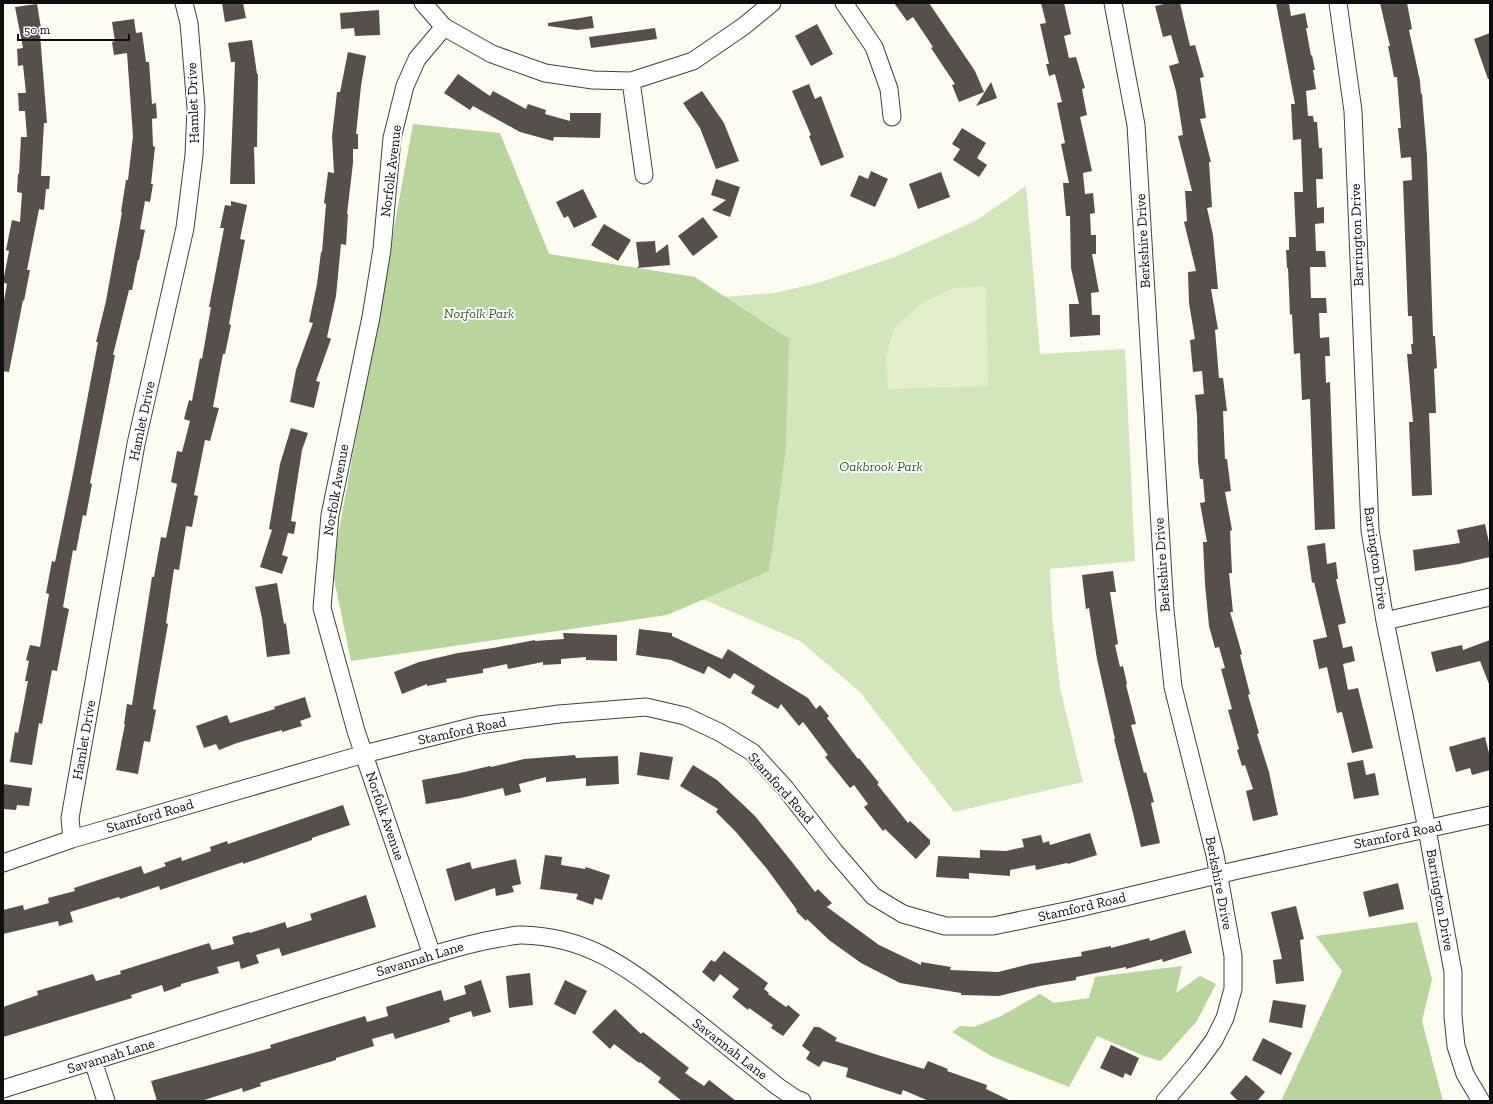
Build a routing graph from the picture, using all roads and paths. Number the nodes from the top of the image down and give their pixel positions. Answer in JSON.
{"nodes":[{"id":1,"x":184,"y":3,"type":"edge"},
{"id":2,"x":423,"y":3,"type":"edge"},
{"id":3,"x":772,"y":3,"type":"edge"},
{"id":4,"x":844,"y":3,"type":"edge"},
{"id":5,"x":1113,"y":3,"type":"edge"},
{"id":6,"x":1338,"y":3,"type":"edge"},
{"id":7,"x":444,"y":27,"type":"junction"},
{"id":8,"x":631,"y":82,"type":"junction"},
{"id":9,"x":892,"y":117,"type":"dead end"},
{"id":10,"x":644,"y":175,"type":"dead end"},
{"id":11,"x":1490,"y":597,"type":"edge"},
{"id":12,"x":1385,"y":621,"type":"junction"},
{"id":13,"x":364,"y":754,"type":"junction"},
{"id":14,"x":1490,"y":815,"type":"edge"},
{"id":15,"x":1427,"y":829,"type":"junction"},
{"id":16,"x":72,"y":839,"type":"junction"},
{"id":17,"x":3,"y":863,"type":"edge"},
{"id":18,"x":1218,"y":875,"type":"junction"},
{"id":19,"x":432,"y":955,"type":"junction"},
{"id":20,"x":93,"y":1062,"type":"junction"},
{"id":21,"x":3,"y":1090,"type":"edge"},
{"id":22,"x":106,"y":1101,"type":"edge"},
{"id":23,"x":802,"y":1101,"type":"edge"},
{"id":24,"x":1165,"y":1101,"type":"edge"},
{"id":25,"x":1481,"y":1101,"type":"edge"}],
"edges":[{"from":1,"to":16,"type":"street","name":"Hamlet Drive"},
{"from":2,"to":7,"type":"street"},
{"from":3,"to":8,"type":"street"},
{"from":4,"to":9,"type":"street"},
{"from":5,"to":18,"type":"street","name":"Berkshire Drive"},
{"from":6,"to":12,"type":"street","name":"Barrington Drive"},
{"from":7,"to":8,"type":"street"},
{"from":7,"to":13,"type":"street","name":"Norfolk Avenue"},
{"from":8,"to":10,"type":"street"},
{"from":11,"to":12,"type":"street"},
{"from":12,"to":15,"type":"street","name":"Barrington Drive"},
{"from":13,"to":16,"type":"street","name":"Stamford Road"},
{"from":13,"to":18,"type":"street","name":"Stamford Road"},
{"from":13,"to":19,"type":"street","name":"Norfolk Avenue"},
{"from":14,"to":15,"type":"street","name":"Stamford Road"},
{"from":15,"to":18,"type":"street","name":"Stamford Road"},
{"from":15,"to":25,"type":"street","name":"Barrington Drive"},
{"from":16,"to":17,"type":"street","name":"Stamford Road"},
{"from":18,"to":24,"type":"street","name":"Berkshire Drive"},
{"from":19,"to":20,"type":"street","name":"Savannah Lane"},
{"from":19,"to":23,"type":"street","name":"Savannah Lane"},
{"from":20,"to":21,"type":"street","name":"Savannah Lane"},
{"from":20,"to":22,"type":"street"}]}
